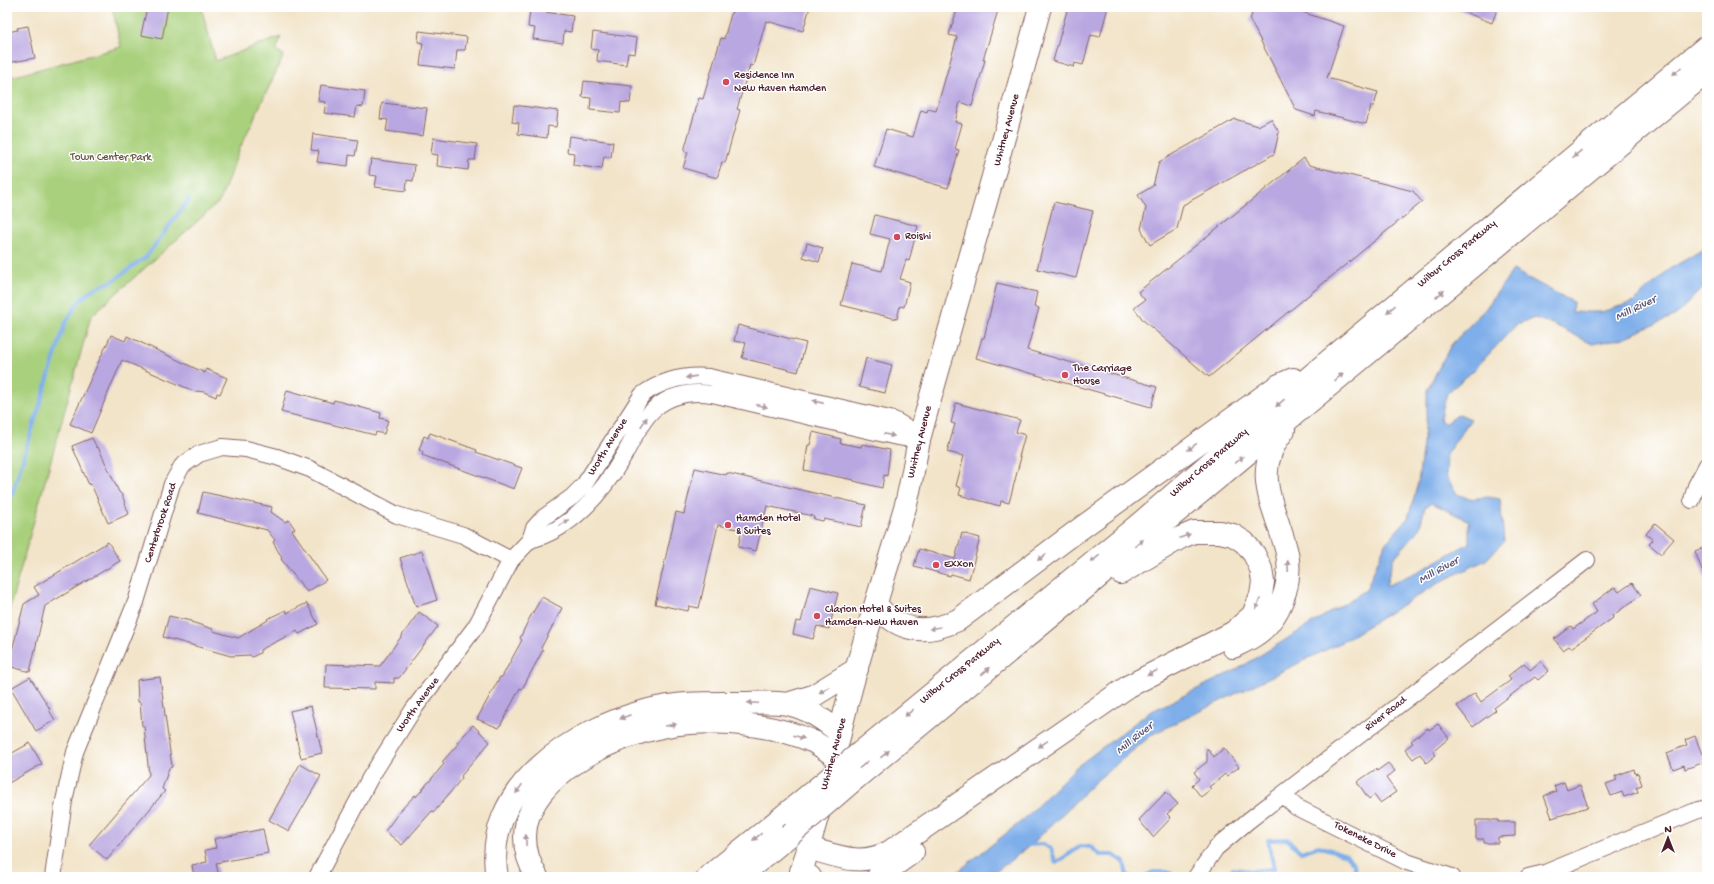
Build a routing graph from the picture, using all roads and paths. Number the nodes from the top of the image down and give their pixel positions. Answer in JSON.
{"nodes":[{"id":1,"x":1040,"y":7,"type":"edge"},
{"id":2,"x":1707,"y":46,"type":"edge"},
{"id":3,"x":1707,"y":72,"type":"edge"},
{"id":4,"x":1320,"y":368,"type":"junction"},
{"id":5,"x":654,"y":387,"type":"junction"},
{"id":6,"x":725,"y":389,"type":"junction"},
{"id":7,"x":665,"y":402,"type":"junction"},
{"id":8,"x":1300,"y":410,"type":"junction"},
{"id":9,"x":920,"y":435,"type":"junction"},
{"id":10,"x":1707,"y":465,"type":"edge"},
{"id":11,"x":1692,"y":500,"type":"dead end"},
{"id":12,"x":530,"y":540,"type":"junction"},
{"id":13,"x":511,"y":560,"type":"junction"},
{"id":14,"x":1587,"y":560,"type":"dead end"},
{"id":15,"x":1066,"y":604,"type":"junction"},
{"id":16,"x":876,"y":605,"type":"junction"},
{"id":17,"x":857,"y":669,"type":"junction"},
{"id":18,"x":787,"y":704,"type":"junction"},
{"id":19,"x":840,"y":733,"type":"junction"},
{"id":20,"x":835,"y":756,"type":"junction"},
{"id":21,"x":1283,"y":795,"type":"junction"},
{"id":22,"x":1707,"y":808,"type":"edge"},
{"id":23,"x":808,"y":848,"type":"junction"},
{"id":24,"x":733,"y":869,"type":"edge"},
{"id":25,"x":804,"y":875,"type":"edge"},
{"id":26,"x":53,"y":877,"type":"edge"},
{"id":27,"x":317,"y":877,"type":"edge"},
{"id":28,"x":497,"y":877,"type":"edge"},
{"id":29,"x":537,"y":877,"type":"edge"},
{"id":30,"x":691,"y":877,"type":"edge"},
{"id":31,"x":708,"y":877,"type":"edge"},
{"id":32,"x":878,"y":877,"type":"edge"},
{"id":33,"x":1196,"y":877,"type":"edge"},
{"id":34,"x":1452,"y":877,"type":"edge"},
{"id":35,"x":1528,"y":877,"type":"edge"}],
"edges":[{"from":1,"to":9,"type":"main road","name":"Whitney Avenue"},
{"from":2,"to":4,"type":"main road","name":"Wilbur Cross Parkway","one_way":true},
{"from":8,"to":3,"type":"main road","name":"Wilbur Cross Parkway","one_way":true},
{"from":4,"to":16,"type":"main road","one_way":true},
{"from":4,"to":24,"type":"main road","name":"Wilbur Cross Parkway","one_way":true,"bridge":true},
{"from":6,"to":5,"type":"street","name":"Worth Avenue","one_way":true},
{"from":5,"to":7,"type":"street"},
{"from":5,"to":12,"type":"street","name":"Worth Avenue"},
{"from":6,"to":7,"type":"street","name":"Worth Avenue"},
{"from":6,"to":9,"type":"street","name":"Worth Avenue"},
{"from":12,"to":7,"type":"street","name":"Worth Avenue","one_way":true},
{"from":15,"to":8,"type":"main road","name":"Wilbur Cross Parkway","one_way":true},
{"from":32,"to":8,"type":"main road","one_way":true},
{"from":9,"to":16,"type":"main road","name":"Whitney Avenue"},
{"from":10,"to":11,"type":"street"},
{"from":12,"to":13,"type":"street","name":"Worth Avenue"},
{"from":13,"to":26,"type":"street","name":"Centerbrook Road"},
{"from":13,"to":27,"type":"street","name":"Worth Avenue"},
{"from":14,"to":21,"type":"street","name":"River Road"},
{"from":15,"to":23,"type":"main road","one_way":true},
{"from":24,"to":15,"type":"main road","name":"Wilbur Cross Parkway","one_way":true,"bridge":true},
{"from":16,"to":17,"type":"main road","name":"Whitney Avenue"},
{"from":17,"to":18,"type":"main road","one_way":true},
{"from":17,"to":19,"type":"main road","name":"Whitney Avenue"},
{"from":18,"to":19,"type":"main road"},
{"from":18,"to":28,"type":"main road","one_way":true},
{"from":19,"to":20,"type":"main road","name":"Whitney Avenue"},
{"from":20,"to":23,"type":"main road","name":"Whitney Avenue"},
{"from":29,"to":20,"type":"main road","one_way":true},
{"from":21,"to":33,"type":"street","name":"River Road"},
{"from":21,"to":34,"type":"street","name":"Tokeneke Drive"},
{"from":22,"to":35,"type":"street"},
{"from":23,"to":25,"type":"main road","name":"Whitney Avenue"},
{"from":24,"to":30,"type":"main road"},
{"from":24,"to":31,"type":"main road","name":"Wilbur Cross Parkway"}]}
